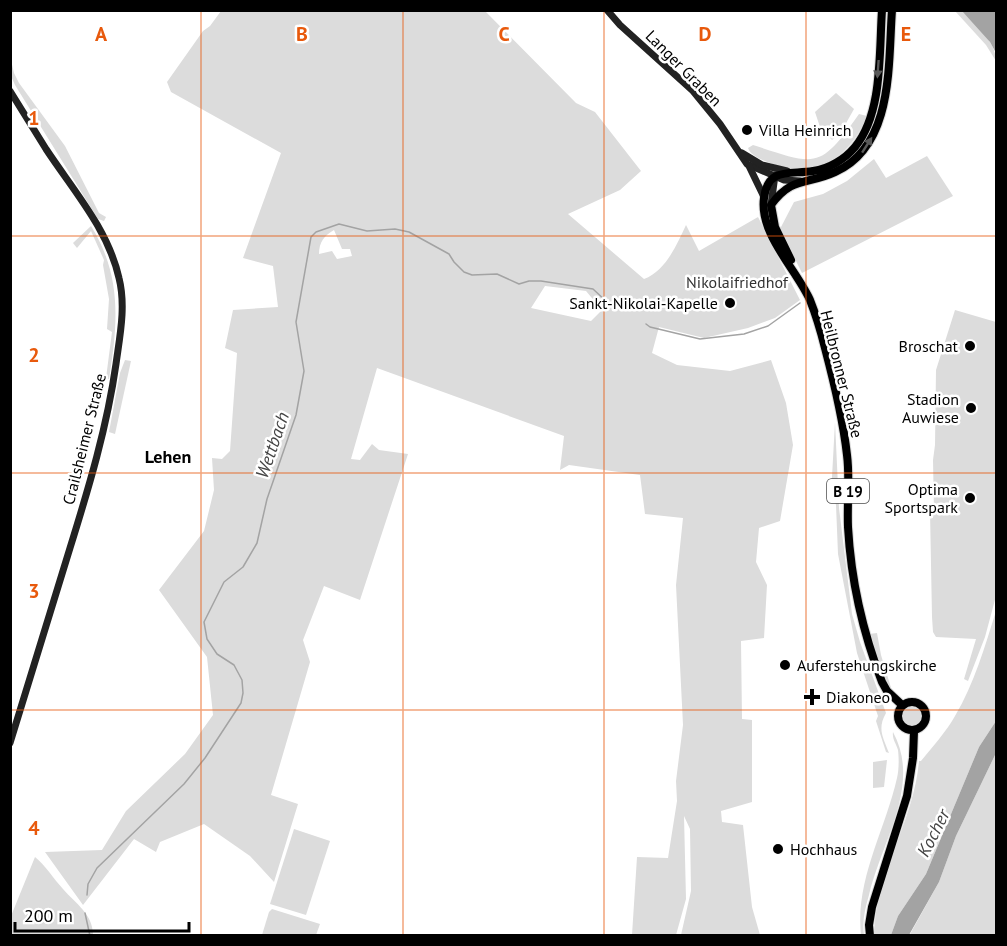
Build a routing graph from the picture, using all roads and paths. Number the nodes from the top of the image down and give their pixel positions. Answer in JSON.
{"nodes":[{"id":1,"x":607,"y":10,"type":"edge"},
{"id":2,"x":882,"y":10,"type":"edge"},
{"id":3,"x":892,"y":10,"type":"edge"},
{"id":4,"x":10,"y":90,"type":"edge"},
{"id":5,"x":737,"y":150,"type":"junction"},
{"id":6,"x":747,"y":164,"type":"junction"},
{"id":7,"x":772,"y":168,"type":"junction"},
{"id":8,"x":787,"y":171,"type":"junction"},
{"id":9,"x":775,"y":177,"type":"junction"},
{"id":10,"x":800,"y":181,"type":"junction"},
{"id":11,"x":764,"y":197,"type":"junction"},
{"id":12,"x":771,"y":205,"type":"junction"},
{"id":13,"x":804,"y":291,"type":"junction"},
{"id":14,"x":902,"y":705,"type":"junction"},
{"id":15,"x":914,"y":731,"type":"junction"},
{"id":16,"x":10,"y":743,"type":"edge"},
{"id":17,"x":870,"y":936,"type":"edge"}],
"edges":[{"from":1,"to":5,"type":"main road","name":"Langer Graben"},
{"from":2,"to":8,"type":"main road","one_way":true},
{"from":10,"to":3,"type":"main road","one_way":true},
{"from":4,"to":16,"type":"main road","name":"Crailsheimer Straße"},
{"from":5,"to":6,"type":"main road","name":"Langer Graben"},
{"from":5,"to":7,"type":"main road","name":"Langer Graben"},
{"from":6,"to":9,"type":"main road","name":"Langer Graben"},
{"from":6,"to":11,"type":"main road","number":"B 19"},
{"from":7,"to":8,"type":"main road","name":"Langer Graben"},
{"from":7,"to":9,"type":"main road"},
{"from":8,"to":9,"type":"main road"},
{"from":9,"to":10,"type":"main road","name":"Langer Graben"},
{"from":9,"to":11,"type":"main road"},
{"from":9,"to":12,"type":"main road"},
{"from":10,"to":12,"type":"main road"},
{"from":11,"to":13,"type":"main road","name":"Heilbronner Straße","number":"B 19"},
{"from":12,"to":13,"type":"main road","name":"Heilbronner Straße","number":"B 19"},
{"from":13,"to":14,"type":"main road","name":"Heilbronner Straße","number":"B 19"},
{"from":14,"to":15,"type":"main road"},
{"from":14,"to":15,"type":"main road","name":"Heilbronner Straße","number":"B 19"},
{"from":15,"to":17,"type":"main road","name":"Heilbronner Straße","number":"B 19"}]}
